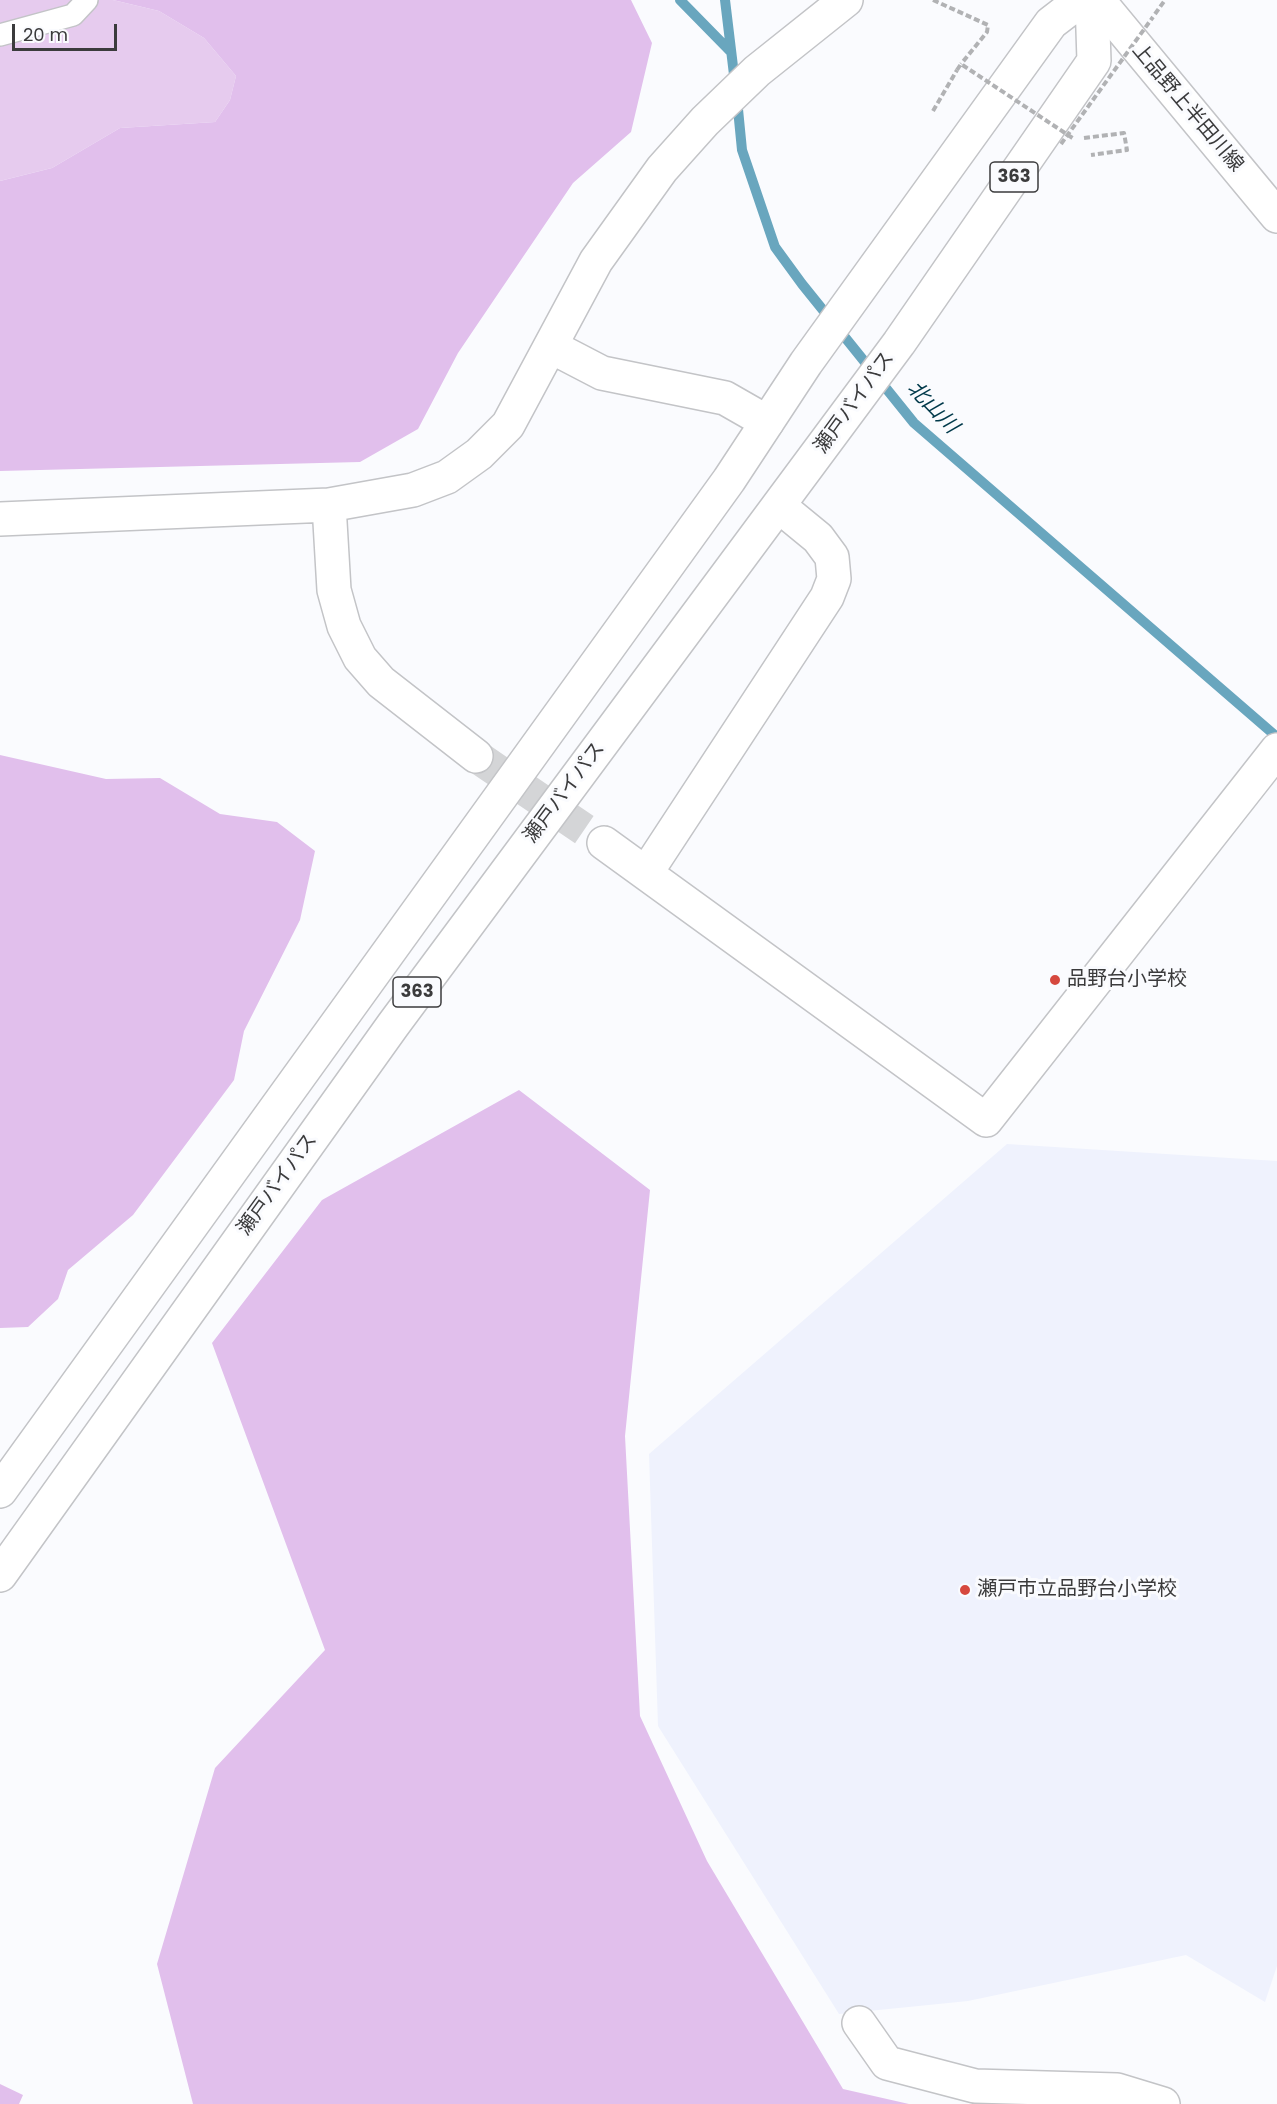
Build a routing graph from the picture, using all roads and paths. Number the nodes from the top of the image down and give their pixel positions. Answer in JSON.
{"nodes":[{"id":1,"x":87,"y":0,"type":"edge"},
{"id":2,"x":846,"y":0,"type":"edge"},
{"id":3,"x":933,"y":0,"type":"edge"},
{"id":4,"x":1081,"y":0,"type":"edge"},
{"id":5,"x":1092,"y":0,"type":"edge"},
{"id":6,"x":1098,"y":0,"type":"edge"},
{"id":7,"x":1164,"y":0,"type":"edge"},
{"id":8,"x":0,"y":35,"type":"edge"},
{"id":9,"x":961,"y":64,"type":"junction"},
{"id":10,"x":933,"y":111,"type":"dead end"},
{"id":11,"x":1067,"y":135,"type":"junction"},
{"id":12,"x":1061,"y":144,"type":"dead end"},
{"id":13,"x":1091,"y":155,"type":"dead end"},
{"id":14,"x":1277,"y":216,"type":"edge"},
{"id":15,"x":552,"y":347,"type":"junction"},
{"id":16,"x":767,"y":422,"type":"junction"},
{"id":17,"x":329,"y":505,"type":"junction"},
{"id":18,"x":779,"y":506,"type":"junction"},
{"id":19,"x":0,"y":519,"type":"edge"},
{"id":20,"x":1277,"y":750,"type":"edge"},
{"id":21,"x":476,"y":756,"type":"tunnel mouth"},
{"id":22,"x":604,"y":843,"type":"tunnel mouth"},
{"id":23,"x":646,"y":873,"type":"junction"},
{"id":24,"x":0,"y":1491,"type":"edge"},
{"id":25,"x":0,"y":1575,"type":"edge"},
{"id":26,"x":859,"y":2023,"type":"dead end"},
{"id":27,"x":1163,"y":2104,"type":"edge"}],
"edges":[{"from":1,"to":8,"type":"lane"},
{"from":2,"to":15,"type":"main road"},
{"from":3,"to":9,"type":"path"},
{"from":4,"to":16,"type":"main road","number":"363"},
{"from":5,"to":18,"type":"main road","name":"瀬戸バイパス","number":"363"},
{"from":6,"to":14,"type":"main road","name":"上品野上半田川線"},
{"from":7,"to":11,"type":"path","bridge":true},
{"from":9,"to":10,"type":"path"},
{"from":9,"to":11,"type":"path","bridge":true},
{"from":11,"to":12,"type":"path","bridge":true},
{"from":11,"to":13,"type":"path"},
{"from":15,"to":16,"type":"main road"},
{"from":15,"to":17,"type":"main road"},
{"from":16,"to":24,"type":"main road","number":"363"},
{"from":17,"to":19,"type":"main road"},
{"from":17,"to":21,"type":"main road"},
{"from":18,"to":23,"type":"main road"},
{"from":18,"to":25,"type":"main road","name":"瀬戸バイパス","number":"363"},
{"from":20,"to":23,"type":"main road"},
{"from":22,"to":23,"type":"main road"},
{"from":26,"to":27,"type":"main road"}]}
